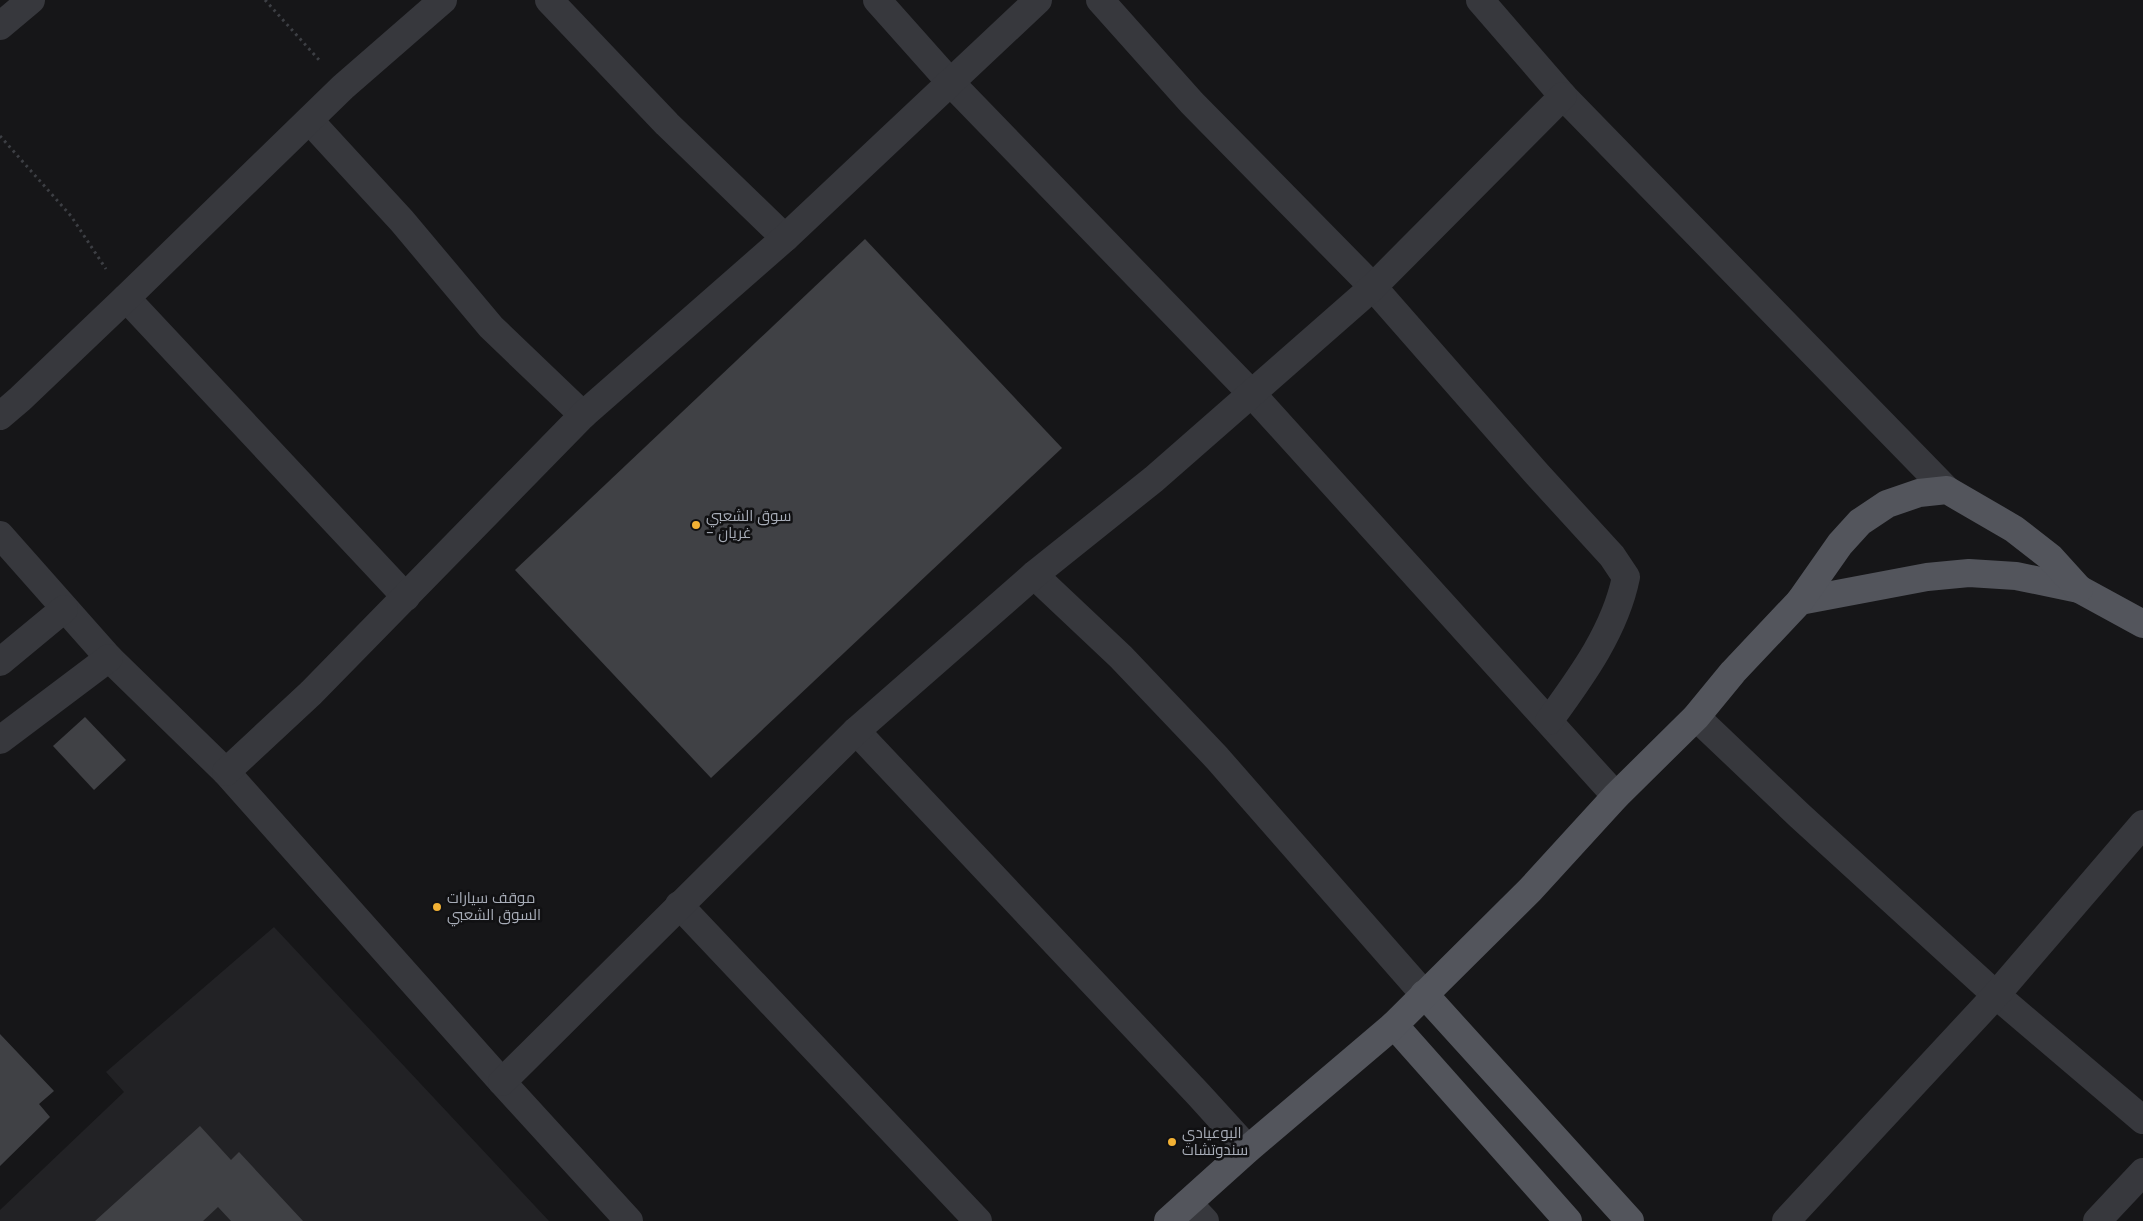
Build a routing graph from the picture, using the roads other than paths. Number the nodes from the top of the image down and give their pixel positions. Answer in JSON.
{"nodes":[{"id":1,"x":31,"y":0,"type":"edge"},
{"id":2,"x":443,"y":0,"type":"edge"},
{"id":3,"x":549,"y":0,"type":"edge"},
{"id":4,"x":877,"y":0,"type":"edge"},
{"id":5,"x":1038,"y":0,"type":"edge"},
{"id":6,"x":1100,"y":0,"type":"edge"},
{"id":7,"x":1480,"y":0,"type":"edge"},
{"id":8,"x":0,"y":26,"type":"edge"},
{"id":9,"x":951,"y":83,"type":"junction"},
{"id":10,"x":1563,"y":96,"type":"junction"},
{"id":11,"x":310,"y":121,"type":"junction"},
{"id":12,"x":785,"y":238,"type":"junction"},
{"id":13,"x":1373,"y":287,"type":"junction"},
{"id":14,"x":126,"y":298,"type":"junction"},
{"id":15,"x":1251,"y":393,"type":"junction"},
{"id":16,"x":583,"y":415,"type":"junction"},
{"id":17,"x":0,"y":416,"type":"edge"},
{"id":18,"x":1947,"y":490,"type":"junction"},
{"id":19,"x":0,"y":536,"type":"edge"},
{"id":20,"x":1034,"y":575,"type":"junction"},
{"id":21,"x":2079,"y":589,"type":"junction"},
{"id":22,"x":406,"y":597,"type":"junction"},
{"id":23,"x":1800,"y":601,"type":"junction"},
{"id":24,"x":64,"y":609,"type":"junction"},
{"id":25,"x":2143,"y":624,"type":"edge"},
{"id":26,"x":110,"y":658,"type":"junction"},
{"id":27,"x":0,"y":662,"type":"edge"},
{"id":28,"x":1696,"y":717,"type":"junction"},
{"id":29,"x":1549,"y":721,"type":"junction"},
{"id":30,"x":856,"y":731,"type":"junction"},
{"id":31,"x":0,"y":740,"type":"edge"},
{"id":32,"x":226,"y":772,"type":"junction"},
{"id":33,"x":1616,"y":796,"type":"junction"},
{"id":34,"x":2143,"y":824,"type":"edge"},
{"id":35,"x":679,"y":905,"type":"junction"},
{"id":36,"x":1424,"y":994,"type":"junction"},
{"id":37,"x":1996,"y":995,"type":"junction"},
{"id":38,"x":1394,"y":1025,"type":"junction"},
{"id":39,"x":502,"y":1082,"type":"junction"},
{"id":40,"x":2143,"y":1120,"type":"edge"},
{"id":41,"x":1248,"y":1149,"type":"junction"},
{"id":42,"x":2143,"y":1172,"type":"edge"},
{"id":43,"x":1196,"y":1212,"type":"edge"},
{"id":44,"x":629,"y":1221,"type":"edge"},
{"id":45,"x":978,"y":1221,"type":"edge"},
{"id":46,"x":1168,"y":1221,"type":"edge"},
{"id":47,"x":1568,"y":1221,"type":"edge"},
{"id":48,"x":1630,"y":1221,"type":"edge"},
{"id":49,"x":1786,"y":1221,"type":"edge"},
{"id":50,"x":2097,"y":1221,"type":"edge"}],
"edges":[{"from":1,"to":8,"type":"street"},
{"from":2,"to":11,"type":"street"},
{"from":3,"to":12,"type":"street"},
{"from":4,"to":9,"type":"street"},
{"from":5,"to":9,"type":"street"},
{"from":6,"to":13,"type":"street"},
{"from":7,"to":10,"type":"street"},
{"from":9,"to":12,"type":"street"},
{"from":9,"to":15,"type":"street"},
{"from":10,"to":13,"type":"street"},
{"from":10,"to":18,"type":"street"},
{"from":11,"to":14,"type":"street"},
{"from":11,"to":16,"type":"street"},
{"from":12,"to":16,"type":"street"},
{"from":13,"to":15,"type":"street"},
{"from":13,"to":29,"type":"street"},
{"from":14,"to":17,"type":"street"},
{"from":14,"to":22,"type":"street"},
{"from":15,"to":20,"type":"street"},
{"from":15,"to":29,"type":"street"},
{"from":16,"to":22,"type":"street"},
{"from":18,"to":21,"type":"main road"},
{"from":18,"to":23,"type":"main road"},
{"from":19,"to":24,"type":"street"},
{"from":20,"to":30,"type":"street"},
{"from":20,"to":36,"type":"street"},
{"from":21,"to":23,"type":"main road"},
{"from":21,"to":25,"type":"main road"},
{"from":22,"to":32,"type":"street"},
{"from":23,"to":28,"type":"main road"},
{"from":24,"to":26,"type":"street"},
{"from":24,"to":27,"type":"street"},
{"from":26,"to":31,"type":"street"},
{"from":26,"to":32,"type":"street"},
{"from":28,"to":33,"type":"main road"},
{"from":28,"to":37,"type":"street"},
{"from":29,"to":33,"type":"street"},
{"from":30,"to":35,"type":"street"},
{"from":30,"to":41,"type":"street"},
{"from":32,"to":39,"type":"street"},
{"from":33,"to":36,"type":"main road"},
{"from":34,"to":37,"type":"street"},
{"from":35,"to":39,"type":"street"},
{"from":35,"to":45,"type":"street"},
{"from":36,"to":38,"type":"main road"},
{"from":36,"to":48,"type":"main road"},
{"from":37,"to":40,"type":"street"},
{"from":37,"to":49,"type":"street"},
{"from":38,"to":41,"type":"main road"},
{"from":38,"to":47,"type":"main road"},
{"from":39,"to":44,"type":"street"},
{"from":41,"to":43,"type":"main road"},
{"from":42,"to":50,"type":"street"},
{"from":43,"to":46,"type":"main road"}]}
